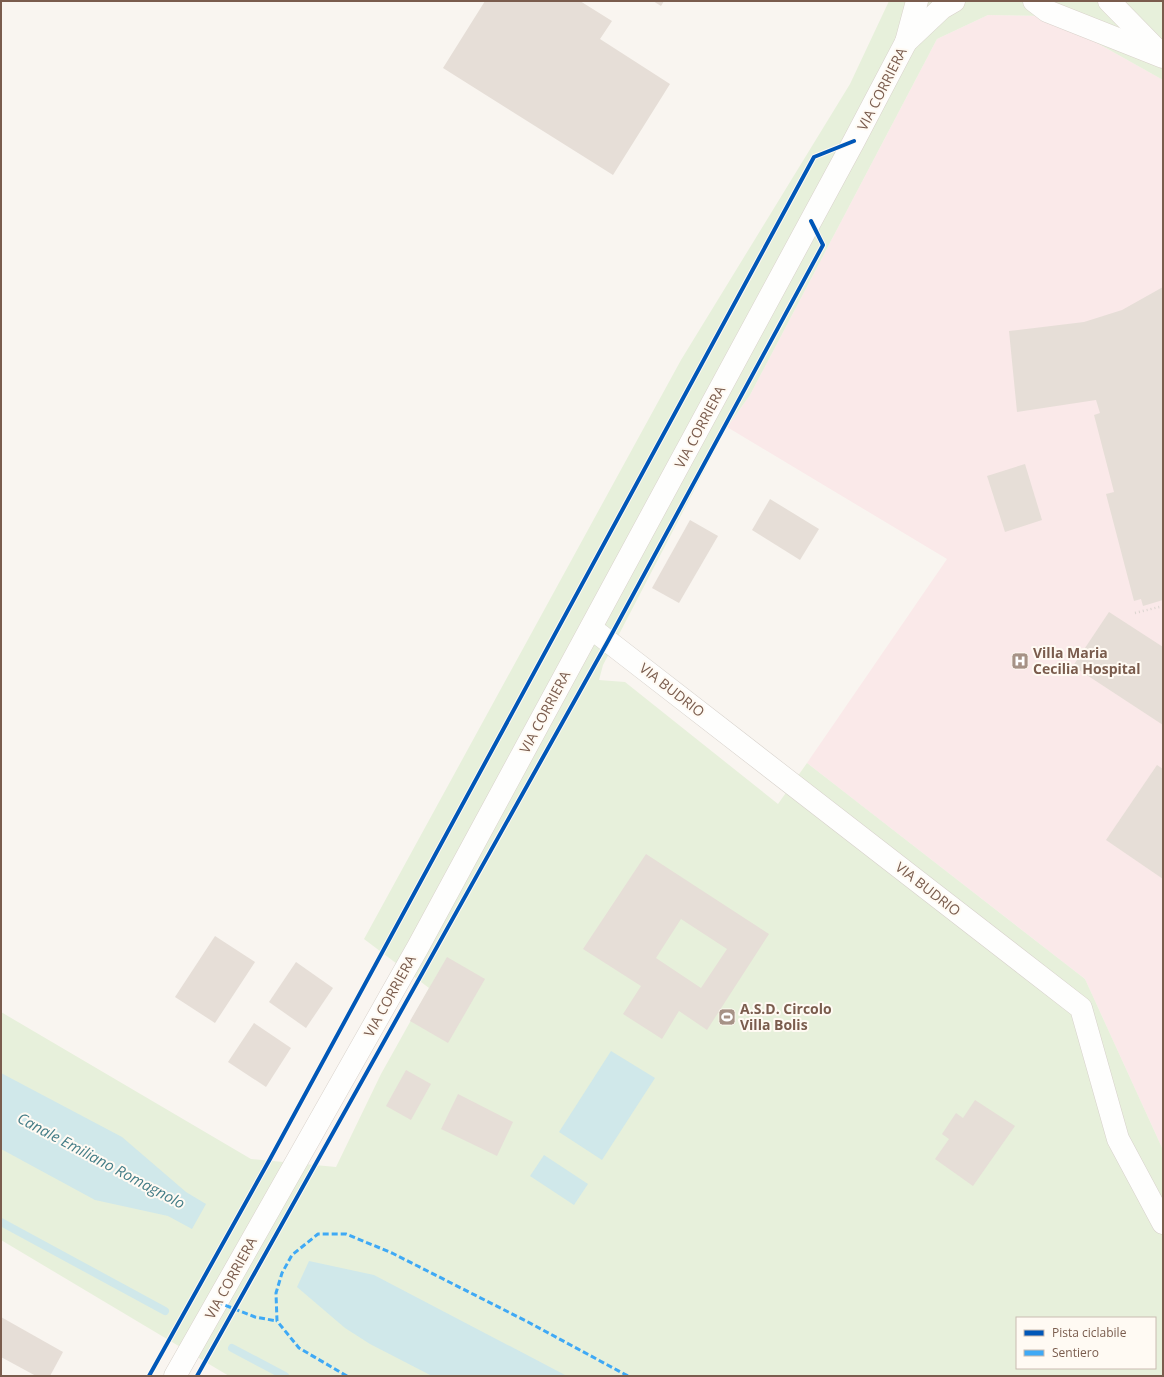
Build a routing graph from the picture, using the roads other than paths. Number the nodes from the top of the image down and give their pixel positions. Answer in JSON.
{"nodes":[{"id":1,"x":917,"y":1,"type":"edge"},
{"id":2,"x":954,"y":1,"type":"edge"},
{"id":3,"x":1034,"y":1,"type":"edge"},
{"id":4,"x":1109,"y":1,"type":"edge"},
{"id":5,"x":906,"y":42,"type":"junction"},
{"id":6,"x":1163,"y":57,"type":"edge"},
{"id":7,"x":591,"y":628,"type":"junction"},
{"id":8,"x":1163,"y":1223,"type":"edge"},
{"id":9,"x":175,"y":1376,"type":"edge"}],
"edges":[{"from":1,"to":5,"type":"main road","name":"VIA CORRIERA"},
{"from":2,"to":5,"type":"main road","name":"VIA CORRIERA"},
{"from":3,"to":6,"type":"main road"},
{"from":4,"to":6,"type":"main road"},
{"from":5,"to":7,"type":"main road","name":"VIA CORRIERA"},
{"from":7,"to":8,"type":"main road","name":"VIA BUDRIO"},
{"from":7,"to":9,"type":"main road","name":"VIA CORRIERA"}]}
